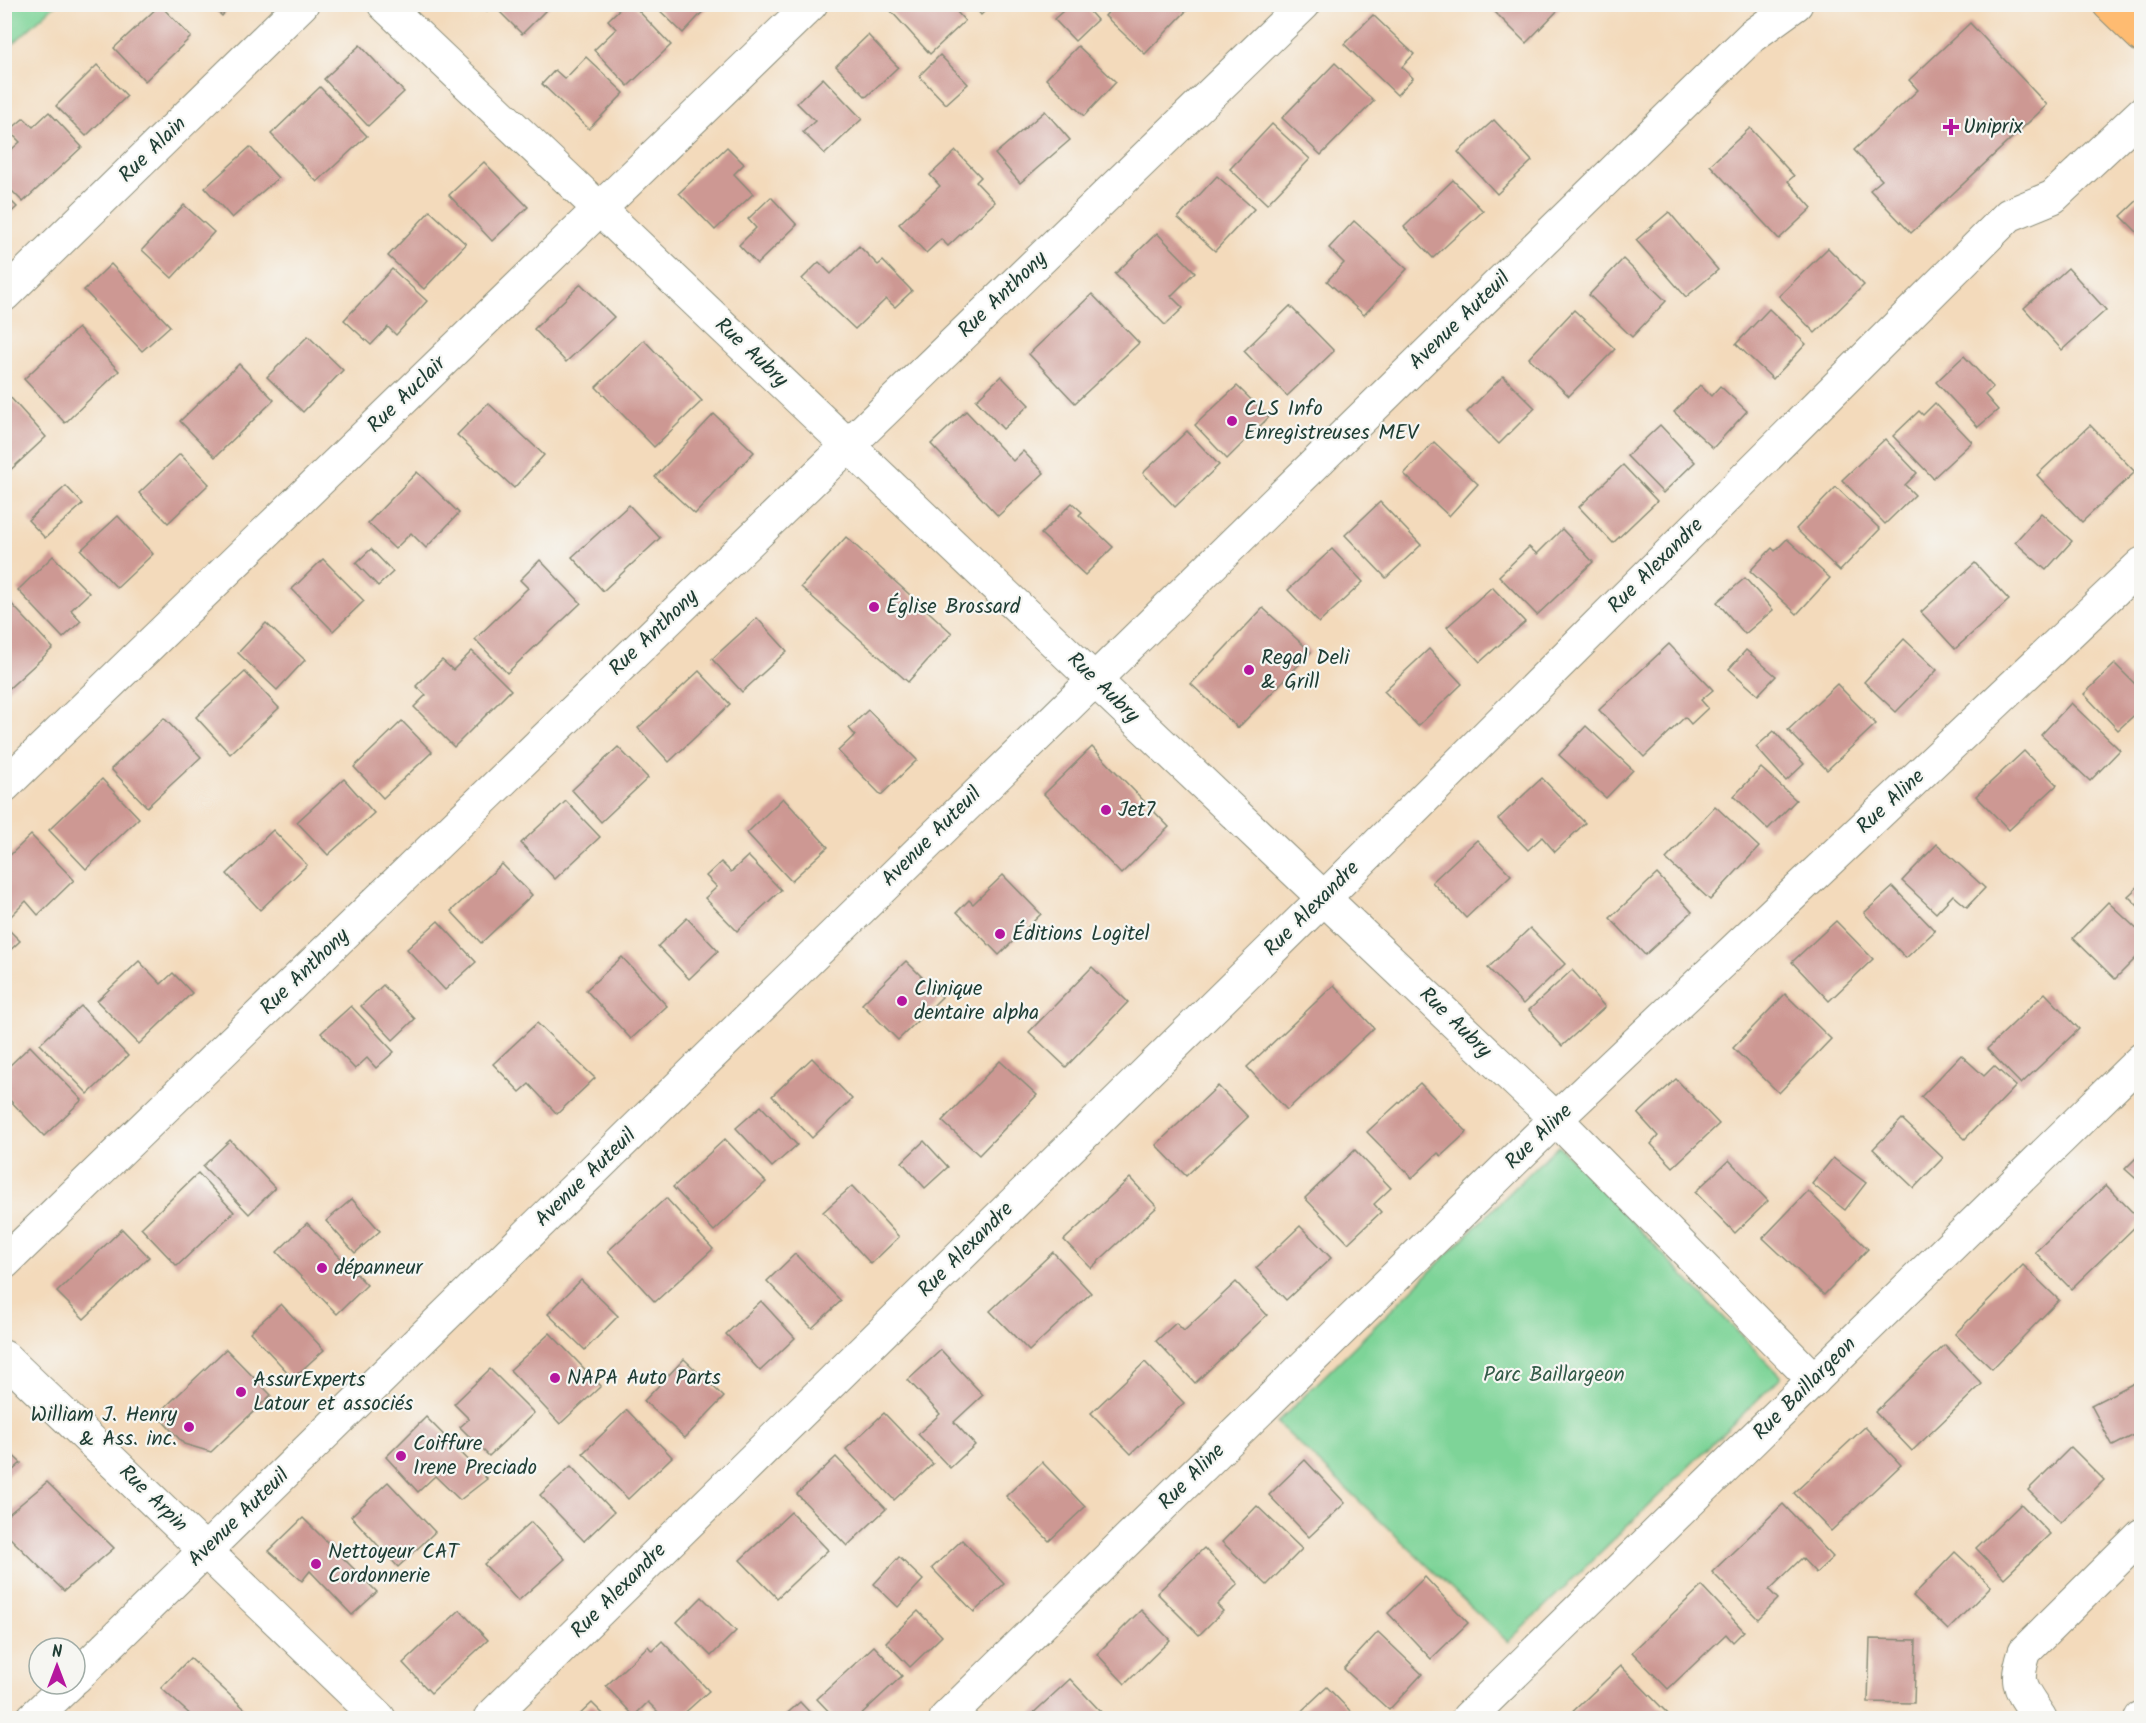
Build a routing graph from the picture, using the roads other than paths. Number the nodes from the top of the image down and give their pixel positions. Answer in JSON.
{"nodes":[{"id":1,"x":302,"y":4,"type":"edge"},
{"id":2,"x":384,"y":4,"type":"edge"},
{"id":3,"x":811,"y":4,"type":"edge"},
{"id":4,"x":1304,"y":4,"type":"edge"},
{"id":5,"x":1796,"y":4,"type":"edge"},
{"id":6,"x":2109,"y":4,"type":"edge"},
{"id":7,"x":2142,"y":36,"type":"edge"},
{"id":8,"x":2142,"y":113,"type":"edge"},
{"id":9,"x":599,"y":210,"type":"junction"},
{"id":10,"x":4,"y":295,"type":"edge"},
{"id":11,"x":849,"y":445,"type":"junction"},
{"id":12,"x":2142,"y":564,"type":"edge"},
{"id":13,"x":1094,"y":679,"type":"junction"},
{"id":14,"x":4,"y":786,"type":"edge"},
{"id":15,"x":1324,"y":898,"type":"junction"},
{"id":16,"x":2142,"y":1059,"type":"edge"},
{"id":17,"x":1557,"y":1119,"type":"junction"},
{"id":18,"x":4,"y":1263,"type":"edge"},
{"id":19,"x":4,"y":1357,"type":"edge"},
{"id":20,"x":1814,"y":1380,"type":"junction"},
{"id":21,"x":2142,"y":1535,"type":"edge"},
{"id":22,"x":206,"y":1550,"type":"junction"},
{"id":23,"x":87,"y":1666,"type":"edge"},
{"id":24,"x":57,"y":1696,"type":"edge"},
{"id":25,"x":33,"y":1719,"type":"edge"},
{"id":26,"x":379,"y":1719,"type":"edge"},
{"id":27,"x":490,"y":1719,"type":"edge"},
{"id":28,"x":946,"y":1719,"type":"edge"},
{"id":29,"x":1468,"y":1719,"type":"edge"},
{"id":30,"x":2040,"y":1719,"type":"edge"}],
"edges":[{"from":1,"to":10,"type":"street","name":"Rue Alain"},
{"from":2,"to":9,"type":"street","name":"Rue Aubry"},
{"from":3,"to":9,"type":"street","name":"Rue Auclair"},
{"from":4,"to":11,"type":"street","name":"Rue Anthony"},
{"from":5,"to":13,"type":"street","name":"Avenue Auteuil"},
{"from":6,"to":7,"type":"main road"},
{"from":8,"to":15,"type":"street","name":"Rue Alexandre"},
{"from":9,"to":11,"type":"street","name":"Rue Aubry"},
{"from":9,"to":14,"type":"street","name":"Rue Auclair"},
{"from":11,"to":13,"type":"street","name":"Rue Aubry"},
{"from":11,"to":18,"type":"street","name":"Rue Anthony"},
{"from":12,"to":17,"type":"street","name":"Rue Aline"},
{"from":13,"to":15,"type":"street","name":"Rue Aubry"},
{"from":13,"to":22,"type":"street","name":"Avenue Auteuil"},
{"from":15,"to":17,"type":"street","name":"Rue Aubry"},
{"from":15,"to":27,"type":"street","name":"Rue Alexandre"},
{"from":16,"to":20,"type":"street","name":"Rue Baillargeon"},
{"from":17,"to":20,"type":"street","name":"Rue Aubry"},
{"from":17,"to":28,"type":"street","name":"Rue Aline"},
{"from":19,"to":22,"type":"street","name":"Rue Arpin"},
{"from":20,"to":29,"type":"street","name":"Rue Baillargeon"},
{"from":21,"to":30,"type":"street"},
{"from":22,"to":23,"type":"street","name":"Avenue Auteuil"},
{"from":22,"to":26,"type":"street","name":"Rue Arpin"},
{"from":24,"to":25,"type":"street"}]}
